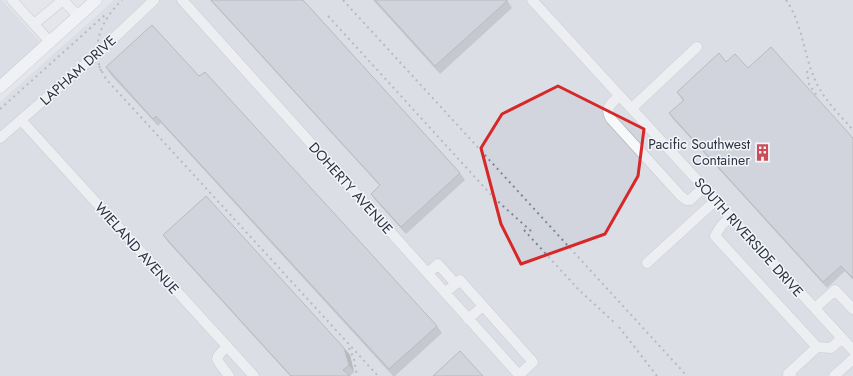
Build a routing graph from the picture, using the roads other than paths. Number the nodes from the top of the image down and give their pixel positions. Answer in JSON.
{"nodes":[{"id":1,"x":12,"y":0,"type":"edge"},
{"id":2,"x":63,"y":0,"type":"edge"},
{"id":3,"x":96,"y":0,"type":"edge"},
{"id":4,"x":154,"y":0,"type":"edge"},
{"id":5,"x":182,"y":0,"type":"edge"},
{"id":6,"x":532,"y":0,"type":"edge"},
{"id":7,"x":78,"y":16,"type":"junction"},
{"id":8,"x":34,"y":24,"type":"junction"},
{"id":9,"x":50,"y":42,"type":"junction"},
{"id":10,"x":697,"y":47,"type":"dead end"},
{"id":11,"x":0,"y":86,"type":"edge"},
{"id":12,"x":620,"y":96,"type":"junction"},
{"id":13,"x":632,"y":108,"type":"junction"},
{"id":14,"x":21,"y":120,"type":"junction"},
{"id":15,"x":0,"y":138,"type":"edge"},
{"id":16,"x":704,"y":187,"type":"junction"},
{"id":17,"x":716,"y":200,"type":"junction"},
{"id":18,"x":730,"y":216,"type":"junction"},
{"id":19,"x":647,"y":263,"type":"dead end"},
{"id":20,"x":428,"y":273,"type":"junction"},
{"id":21,"x":456,"y":284,"type":"junction"},
{"id":22,"x":446,"y":293,"type":"junction"},
{"id":23,"x":483,"y":306,"type":"junction"},
{"id":24,"x":815,"y":308,"type":"junction"},
{"id":25,"x":853,"y":309,"type":"edge"},
{"id":26,"x":468,"y":319,"type":"junction"},
{"id":27,"x":842,"y":338,"type":"junction"},
{"id":28,"x":227,"y":346,"type":"junction"},
{"id":29,"x":817,"y":347,"type":"junction"},
{"id":30,"x":853,"y":350,"type":"edge"},
{"id":31,"x":853,"y":359,"type":"edge"},
{"id":32,"x":229,"y":376,"type":"edge"},
{"id":33,"x":254,"y":376,"type":"edge"},
{"id":34,"x":520,"y":376,"type":"edge"},
{"id":35,"x":790,"y":376,"type":"edge"},
{"id":36,"x":834,"y":376,"type":"edge"}],
"edges":[{"from":1,"to":8,"type":"street"},
{"from":2,"to":7,"type":"street"},
{"from":2,"to":8,"type":"street"},
{"from":3,"to":7,"type":"main road"},
{"from":4,"to":14,"type":"street","name":"LAPHAM DRIVE"},
{"from":5,"to":20,"type":"street","name":"DOHERTY AVENUE"},
{"from":6,"to":12,"type":"street","name":"SOUTH RIVERSIDE DRIVE"},
{"from":7,"to":9,"type":"main road"},
{"from":8,"to":9,"type":"street"},
{"from":9,"to":11,"type":"main road"},
{"from":10,"to":13,"type":"street"},
{"from":12,"to":13,"type":"street","name":"SOUTH RIVERSIDE DRIVE"},
{"from":12,"to":16,"type":"street"},
{"from":13,"to":16,"type":"street","name":"SOUTH RIVERSIDE DRIVE"},
{"from":14,"to":15,"type":"street","name":"LAPHAM DRIVE"},
{"from":14,"to":28,"type":"street","name":"WIELAND AVENUE"},
{"from":16,"to":17,"type":"street","name":"SOUTH RIVERSIDE DRIVE"},
{"from":17,"to":18,"type":"street","name":"SOUTH RIVERSIDE DRIVE"},
{"from":17,"to":19,"type":"street"},
{"from":18,"to":24,"type":"street","name":"SOUTH RIVERSIDE DRIVE"},
{"from":18,"to":29,"type":"street"},
{"from":20,"to":21,"type":"street"},
{"from":20,"to":22,"type":"street","name":"DOHERTY AVENUE"},
{"from":21,"to":22,"type":"street"},
{"from":21,"to":23,"type":"street"},
{"from":22,"to":26,"type":"street","name":"DOHERTY AVENUE"},
{"from":23,"to":26,"type":"street"},
{"from":23,"to":34,"type":"street"},
{"from":24,"to":25,"type":"street"},
{"from":24,"to":27,"type":"street","name":"SOUTH RIVERSIDE DRIVE"},
{"from":26,"to":34,"type":"street","name":"DOHERTY AVENUE"},
{"from":27,"to":29,"type":"street"},
{"from":27,"to":30,"type":"street","name":"SOUTH RIVERSIDE DRIVE"},
{"from":28,"to":32,"type":"street"},
{"from":28,"to":33,"type":"street","name":"WIELAND AVENUE"},
{"from":29,"to":35,"type":"street"},
{"from":31,"to":36,"type":"street"}]}
